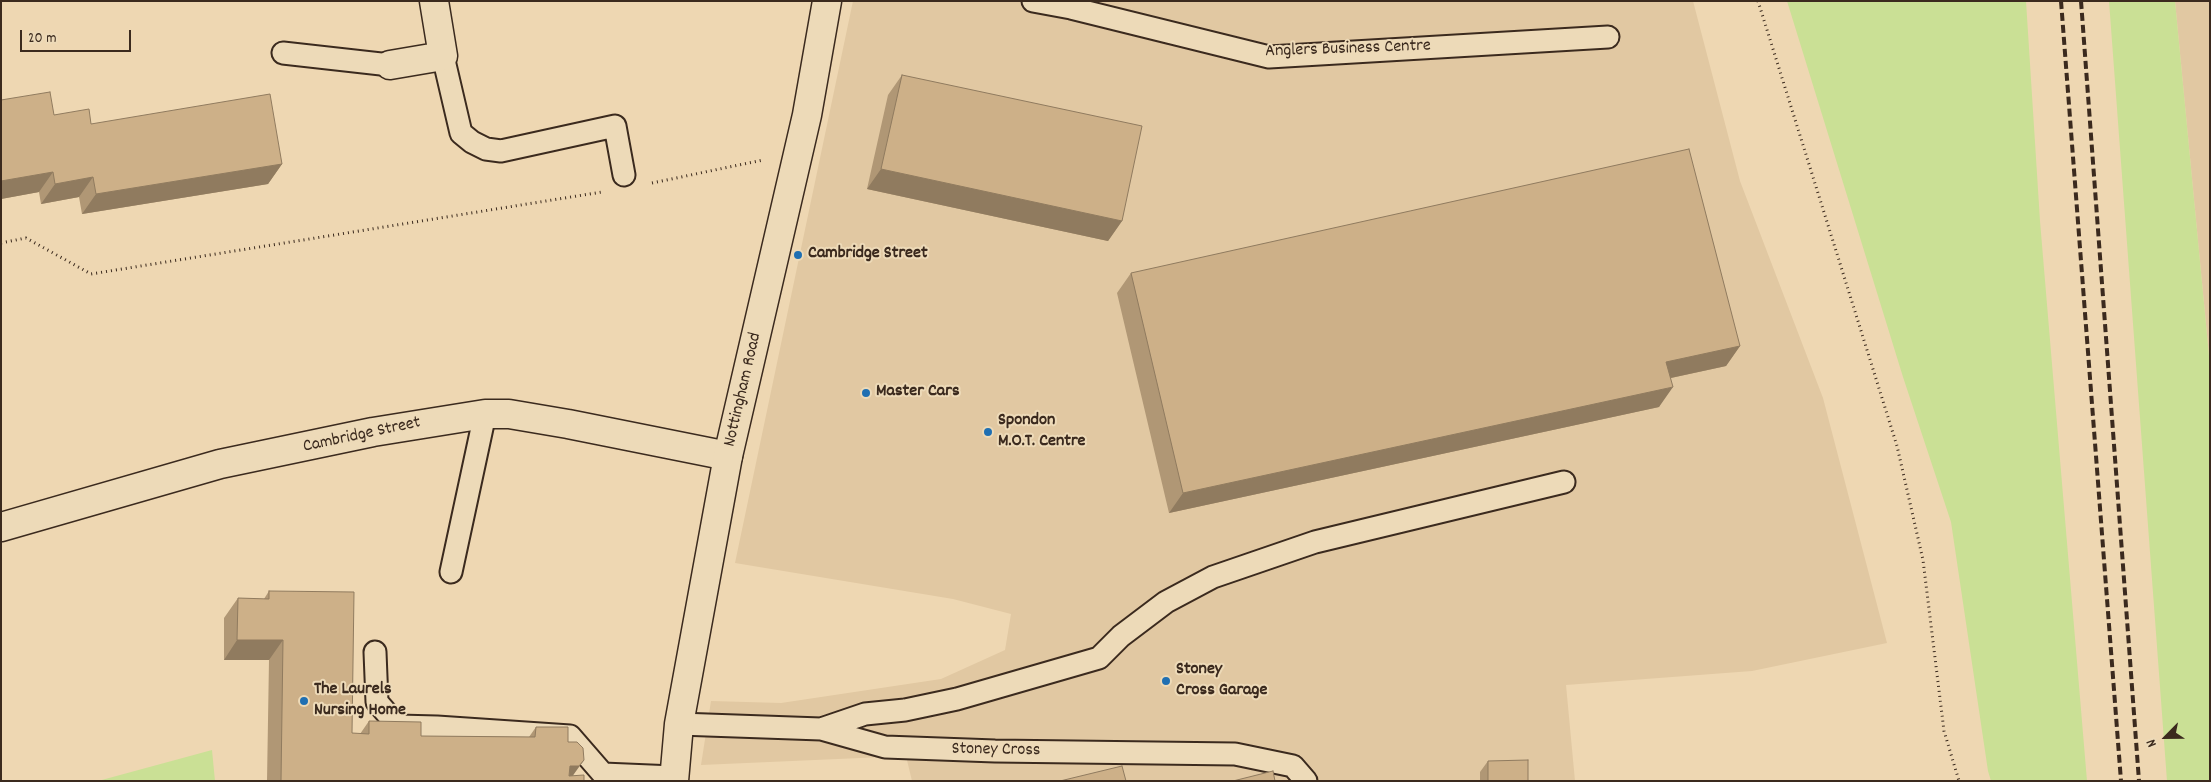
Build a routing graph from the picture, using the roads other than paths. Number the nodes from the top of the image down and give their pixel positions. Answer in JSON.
{"nodes":[{"id":1,"x":434,"y":1,"type":"edge"},
{"id":2,"x":827,"y":1,"type":"edge"},
{"id":3,"x":1033,"y":1,"type":"edge"},
{"id":4,"x":1608,"y":36,"type":"dead end"},
{"id":5,"x":283,"y":53,"type":"dead end"},
{"id":6,"x":443,"y":56,"type":"junction"},
{"id":7,"x":390,"y":65,"type":"joint"},
{"id":8,"x":626,"y":182,"type":"road end"},
{"id":9,"x":485,"y":414,"type":"junction"},
{"id":10,"x":728,"y":456,"type":"junction"},
{"id":11,"x":1564,"y":482,"type":"dead end"},
{"id":12,"x":1,"y":527,"type":"edge"},
{"id":13,"x":451,"y":572,"type":"dead end"},
{"id":14,"x":375,"y":652,"type":"dead end"},
{"id":15,"x":680,"y":724,"type":"junction"},
{"id":16,"x":822,"y":729,"type":"junction"},
{"id":17,"x":674,"y":779,"type":"edge"},
{"id":18,"x":1306,"y":781,"type":"edge"}],
"edges":[{"from":1,"to":6,"type":"street"},
{"from":2,"to":10,"type":"street","name":"Nottingham Road"},
{"from":3,"to":4,"type":"lane","name":"Anglers Business Centre"},
{"from":5,"to":7,"type":"lane"},
{"from":6,"to":7,"type":"street"},
{"from":6,"to":8,"type":"lane"},
{"from":9,"to":10,"type":"street","name":"Cambridge Street"},
{"from":9,"to":12,"type":"street","name":"Cambridge Street"},
{"from":9,"to":13,"type":"lane"},
{"from":10,"to":15,"type":"street","name":"Nottingham Road"},
{"from":11,"to":16,"type":"lane"},
{"from":14,"to":17,"type":"lane"},
{"from":15,"to":16,"type":"lane","name":"Stoney Cross"},
{"from":15,"to":17,"type":"street","name":"Nottingham Road"},
{"from":16,"to":18,"type":"lane","name":"Stoney Cross"}]}
